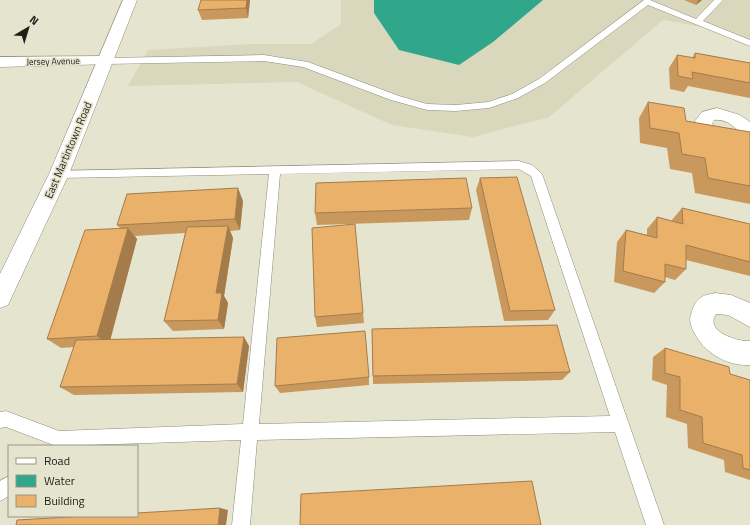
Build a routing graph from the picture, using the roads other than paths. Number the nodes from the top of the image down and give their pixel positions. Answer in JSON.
{"nodes":[{"id":1,"x":130,"y":0,"type":"edge"},
{"id":2,"x":719,"y":0,"type":"edge"},
{"id":3,"x":644,"y":1,"type":"edge"},
{"id":4,"x":698,"y":22,"type":"junction"},
{"id":5,"x":750,"y":43,"type":"edge"},
{"id":6,"x":106,"y":61,"type":"junction"},
{"id":7,"x":0,"y":62,"type":"edge"},
{"id":8,"x":275,"y":170,"type":"junction"},
{"id":9,"x":59,"y":174,"type":"junction"},
{"id":10,"x":0,"y":298,"type":"edge"},
{"id":11,"x":750,"y":316,"type":"edge"},
{"id":12,"x":750,"y":353,"type":"edge"},
{"id":13,"x":0,"y":420,"type":"edge"},
{"id":14,"x":622,"y":424,"type":"junction"},
{"id":15,"x":250,"y":432,"type":"junction"},
{"id":16,"x":55,"y":442,"type":"edge"},
{"id":17,"x":241,"y":525,"type":"edge"},
{"id":18,"x":655,"y":525,"type":"edge"}],
"edges":[{"from":1,"to":6,"type":"main road","name":"East Martintown Road"},
{"from":2,"to":4,"type":"lane"},
{"from":3,"to":4,"type":"lane"},
{"from":3,"to":6,"type":"lane"},
{"from":4,"to":5,"type":"lane"},
{"from":6,"to":7,"type":"main road","name":"Jersey Avenue"},
{"from":6,"to":9,"type":"main road","name":"East Martintown Road"},
{"from":8,"to":9,"type":"lane"},
{"from":8,"to":14,"type":"lane"},
{"from":8,"to":15,"type":"lane"},
{"from":9,"to":10,"type":"main road","name":"East Martintown Road"},
{"from":11,"to":12,"type":"main road"},
{"from":13,"to":16,"type":"lane"},
{"from":14,"to":15,"type":"lane"},
{"from":14,"to":18,"type":"lane"},
{"from":15,"to":16,"type":"lane"},
{"from":15,"to":17,"type":"lane"}]}
